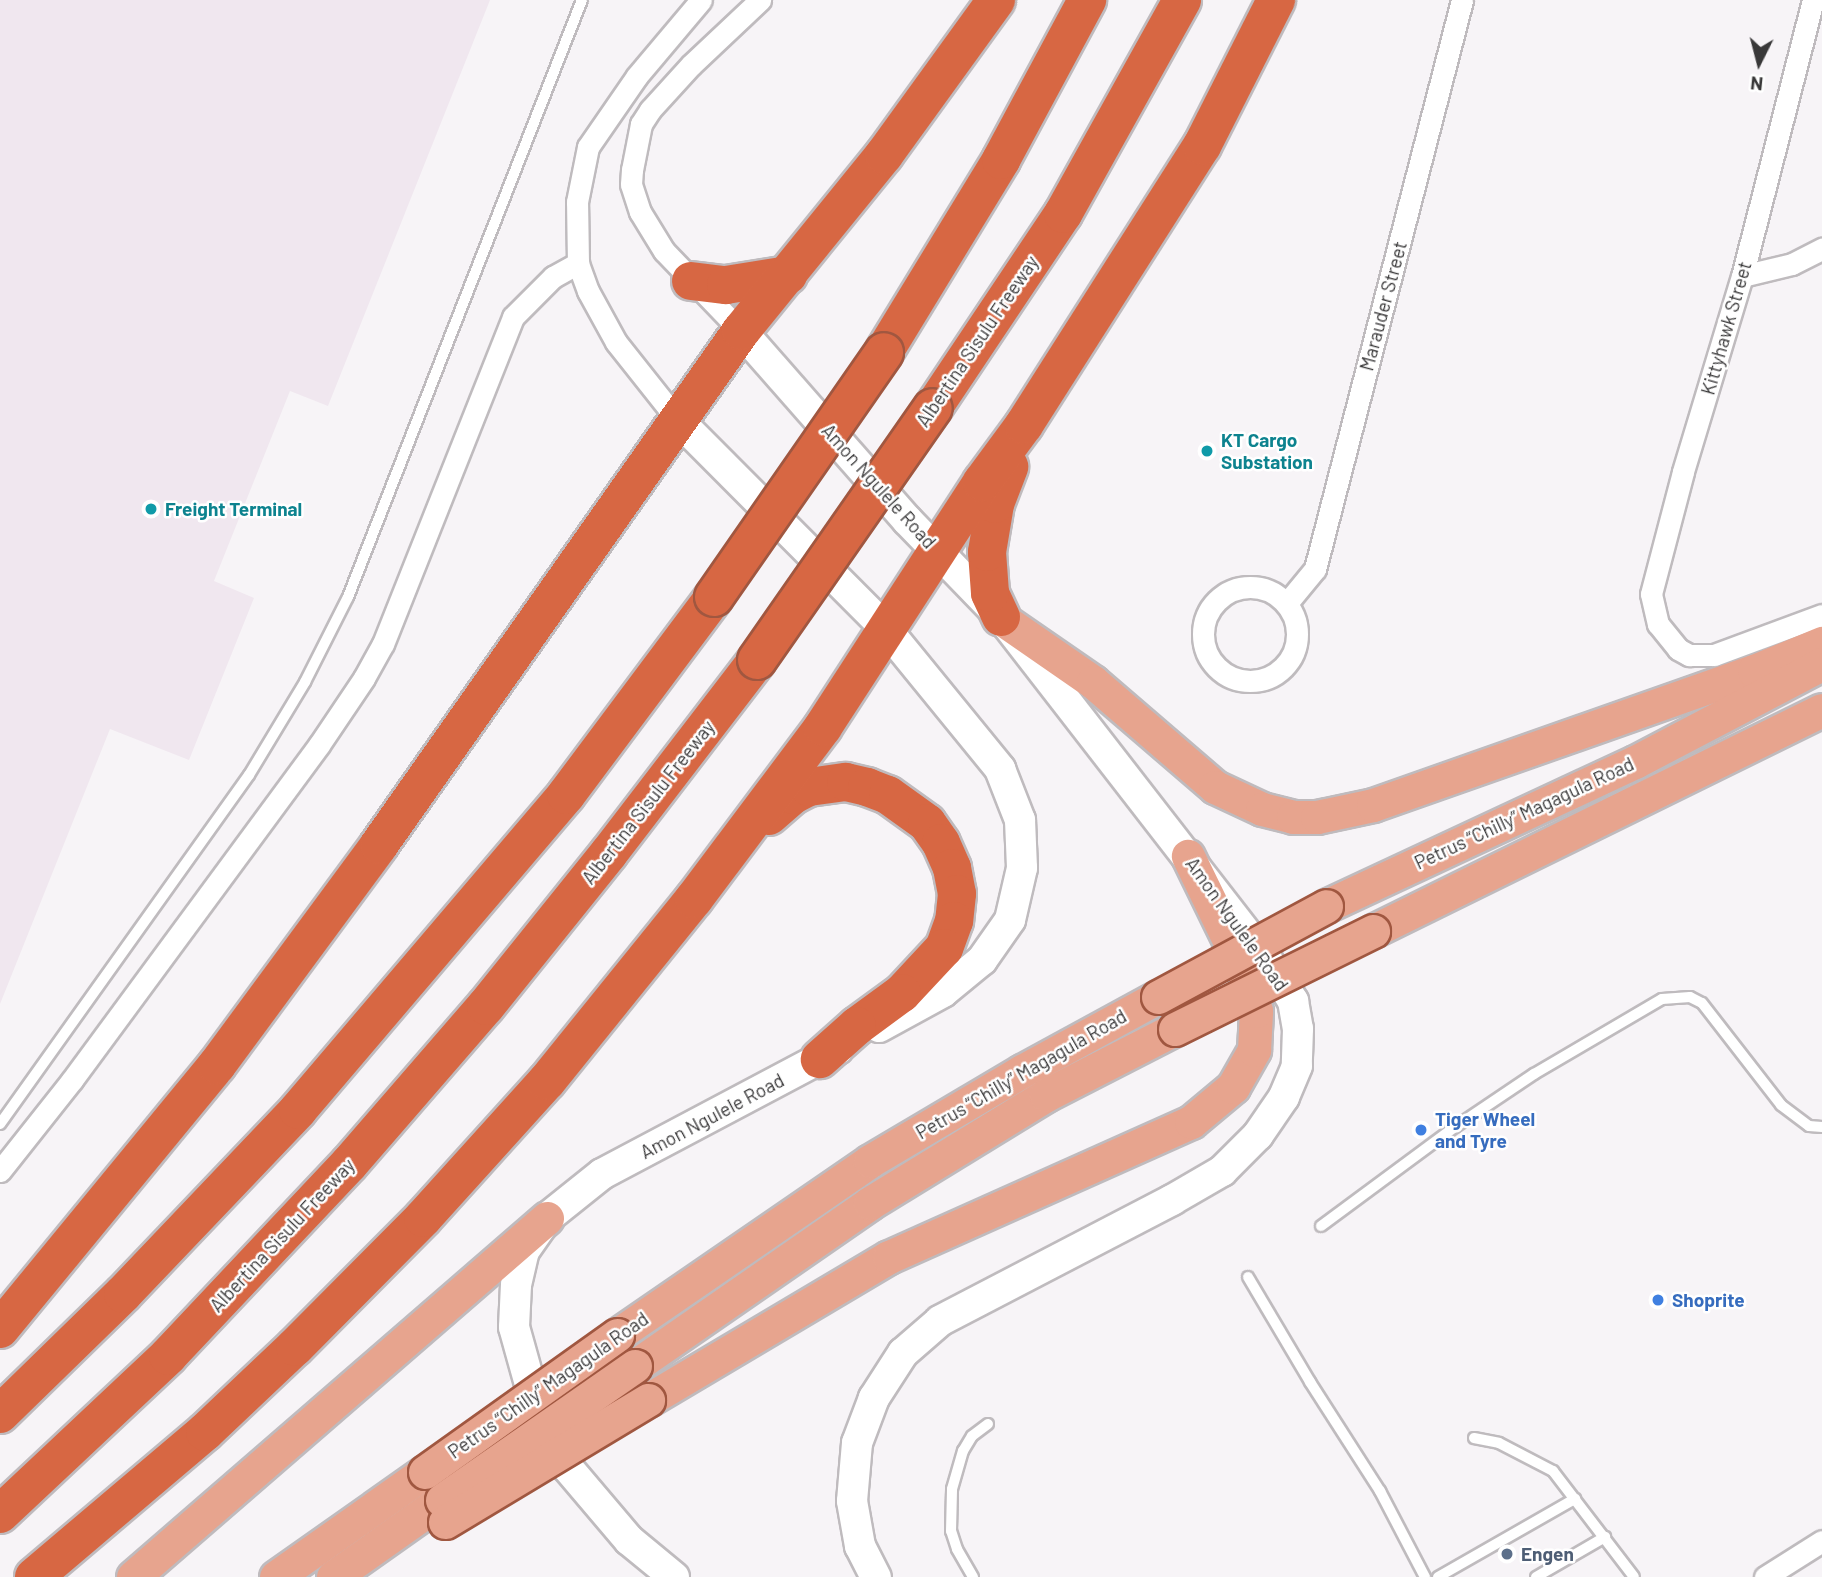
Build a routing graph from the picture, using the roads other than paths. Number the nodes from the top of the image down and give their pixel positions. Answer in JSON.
{"nodes":[{"id":1,"x":582,"y":0,"type":"edge"},
{"id":2,"x":701,"y":0,"type":"edge"},
{"id":3,"x":760,"y":0,"type":"edge"},
{"id":4,"x":996,"y":0,"type":"edge"},
{"id":5,"x":1087,"y":0,"type":"edge"},
{"id":6,"x":1182,"y":0,"type":"edge"},
{"id":7,"x":1276,"y":0,"type":"edge"},
{"id":8,"x":1462,"y":0,"type":"edge"},
{"id":9,"x":1813,"y":0,"type":"edge"},
{"id":10,"x":1822,"y":249,"type":"edge"},
{"id":11,"x":579,"y":263,"type":"junction"},
{"id":12,"x":788,"y":275,"type":"junction"},
{"id":13,"x":1742,"y":276,"type":"junction"},
{"id":14,"x":691,"y":281,"type":"junction"},
{"id":15,"x":741,"y":331,"type":"junction"},
{"id":16,"x":677,"y":419,"type":"junction"},
{"id":17,"x":1024,"y":425,"type":"junction"},
{"id":18,"x":939,"y":552,"type":"junction"},
{"id":19,"x":1287,"y":603,"type":"junction"},
{"id":20,"x":1822,"y":615,"type":"edge"},
{"id":21,"x":1002,"y":618,"type":"junction"},
{"id":22,"x":886,"y":629,"type":"junction"},
{"id":23,"x":1822,"y":643,"type":"edge"},
{"id":24,"x":1822,"y":664,"type":"edge"},
{"id":25,"x":1822,"y":710,"type":"edge"},
{"id":26,"x":1188,"y":856,"type":"junction"},
{"id":27,"x":694,"y":899,"type":"junction"},
{"id":28,"x":820,"y":1059,"type":"junction"},
{"id":29,"x":0,"y":1124,"type":"edge"},
{"id":30,"x":1822,"y":1127,"type":"edge"},
{"id":31,"x":0,"y":1171,"type":"edge"},
{"id":32,"x":547,"y":1218,"type":"junction"},
{"id":33,"x":1321,"y":1226,"type":"dead end"},
{"id":34,"x":1248,"y":1277,"type":"dead end"},
{"id":35,"x":0,"y":1329,"type":"edge"},
{"id":36,"x":0,"y":1413,"type":"edge"},
{"id":37,"x":988,"y":1424,"type":"dead end"},
{"id":38,"x":1474,"y":1438,"type":"dead end"},
{"id":39,"x":438,"y":1498,"type":"junction"},
{"id":40,"x":1575,"y":1499,"type":"junction"},
{"id":41,"x":0,"y":1514,"type":"edge"},
{"id":42,"x":1605,"y":1538,"type":"junction"},
{"id":43,"x":1822,"y":1541,"type":"edge"},
{"id":44,"x":34,"y":1577,"type":"edge"},
{"id":45,"x":133,"y":1577,"type":"edge"},
{"id":46,"x":276,"y":1577,"type":"edge"},
{"id":47,"x":333,"y":1577,"type":"edge"},
{"id":48,"x":353,"y":1577,"type":"edge"},
{"id":49,"x":674,"y":1577,"type":"edge"},
{"id":50,"x":876,"y":1577,"type":"edge"},
{"id":51,"x":974,"y":1577,"type":"edge"},
{"id":52,"x":1425,"y":1577,"type":"edge"},
{"id":53,"x":1438,"y":1577,"type":"edge"},
{"id":54,"x":1536,"y":1577,"type":"edge"},
{"id":55,"x":1634,"y":1577,"type":"edge"},
{"id":56,"x":1765,"y":1577,"type":"edge"}],
"edges":[{"from":1,"to":29,"type":"lane"},
{"from":2,"to":11,"type":"street"},
{"from":3,"to":14,"type":"street"},
{"from":4,"to":12,"type":"highway"},
{"from":5,"to":36,"type":"highway","bridge":true},
{"from":6,"to":41,"type":"highway","name":"Albertina Sisulu Freeway","bridge":true},
{"from":7,"to":17,"type":"highway"},
{"from":8,"to":19,"type":"street","name":"Marauder Street"},
{"from":9,"to":13,"type":"street","name":"Kittyhawk Street"},
{"from":10,"to":13,"type":"street"},
{"from":11,"to":16,"type":"street"},
{"from":11,"to":31,"type":"street"},
{"from":12,"to":14,"type":"highway"},
{"from":12,"to":15,"type":"highway"},
{"from":13,"to":20,"type":"street","name":"Kittyhawk Street"},
{"from":14,"to":15,"type":"street"},
{"from":15,"to":16,"type":"highway"},
{"from":15,"to":18,"type":"main road","name":"Amon Ngulele Road"},
{"from":16,"to":22,"type":"main road","name":"Amon Ngulele Road"},
{"from":16,"to":35,"type":"highway"},
{"from":17,"to":18,"type":"highway"},
{"from":17,"to":21,"type":"highway"},
{"from":18,"to":21,"type":"main road","name":"Amon Ngulele Road"},
{"from":18,"to":22,"type":"highway"},
{"from":19,"to":19,"type":"street"},
{"from":21,"to":23,"type":"main road"},
{"from":21,"to":26,"type":"main road","name":"Amon Ngulele Road"},
{"from":22,"to":27,"type":"highway"},
{"from":22,"to":28,"type":"main road","name":"Amon Ngulele Road"},
{"from":24,"to":39,"type":"main road","name":"Petrus “Chilly” Magagula Road","bridge":true},
{"from":25,"to":39,"type":"main road","name":"Petrus “Chilly” Magagula Road","bridge":true},
{"from":26,"to":39,"type":"main road","bridge":true},
{"from":26,"to":50,"type":"main road","name":"Amon Ngulele Road"},
{"from":27,"to":28,"type":"highway"},
{"from":27,"to":44,"type":"highway"},
{"from":28,"to":32,"type":"main road","name":"Amon Ngulele Road"},
{"from":30,"to":33,"type":"lane"},
{"from":32,"to":45,"type":"main road"},
{"from":32,"to":49,"type":"main road","name":"Amon Ngulele Road"},
{"from":34,"to":52,"type":"lane"},
{"from":37,"to":51,"type":"lane"},
{"from":38,"to":40,"type":"lane"},
{"from":39,"to":46,"type":"main road","name":"Petrus “Chilly” Magagula Road"},
{"from":39,"to":47,"type":"main road","name":"Petrus “Chilly” Magagula Road"},
{"from":39,"to":48,"type":"main road"},
{"from":40,"to":42,"type":"lane"},
{"from":40,"to":53,"type":"lane"},
{"from":42,"to":54,"type":"lane"},
{"from":42,"to":55,"type":"lane"},
{"from":43,"to":56,"type":"street"}]}
